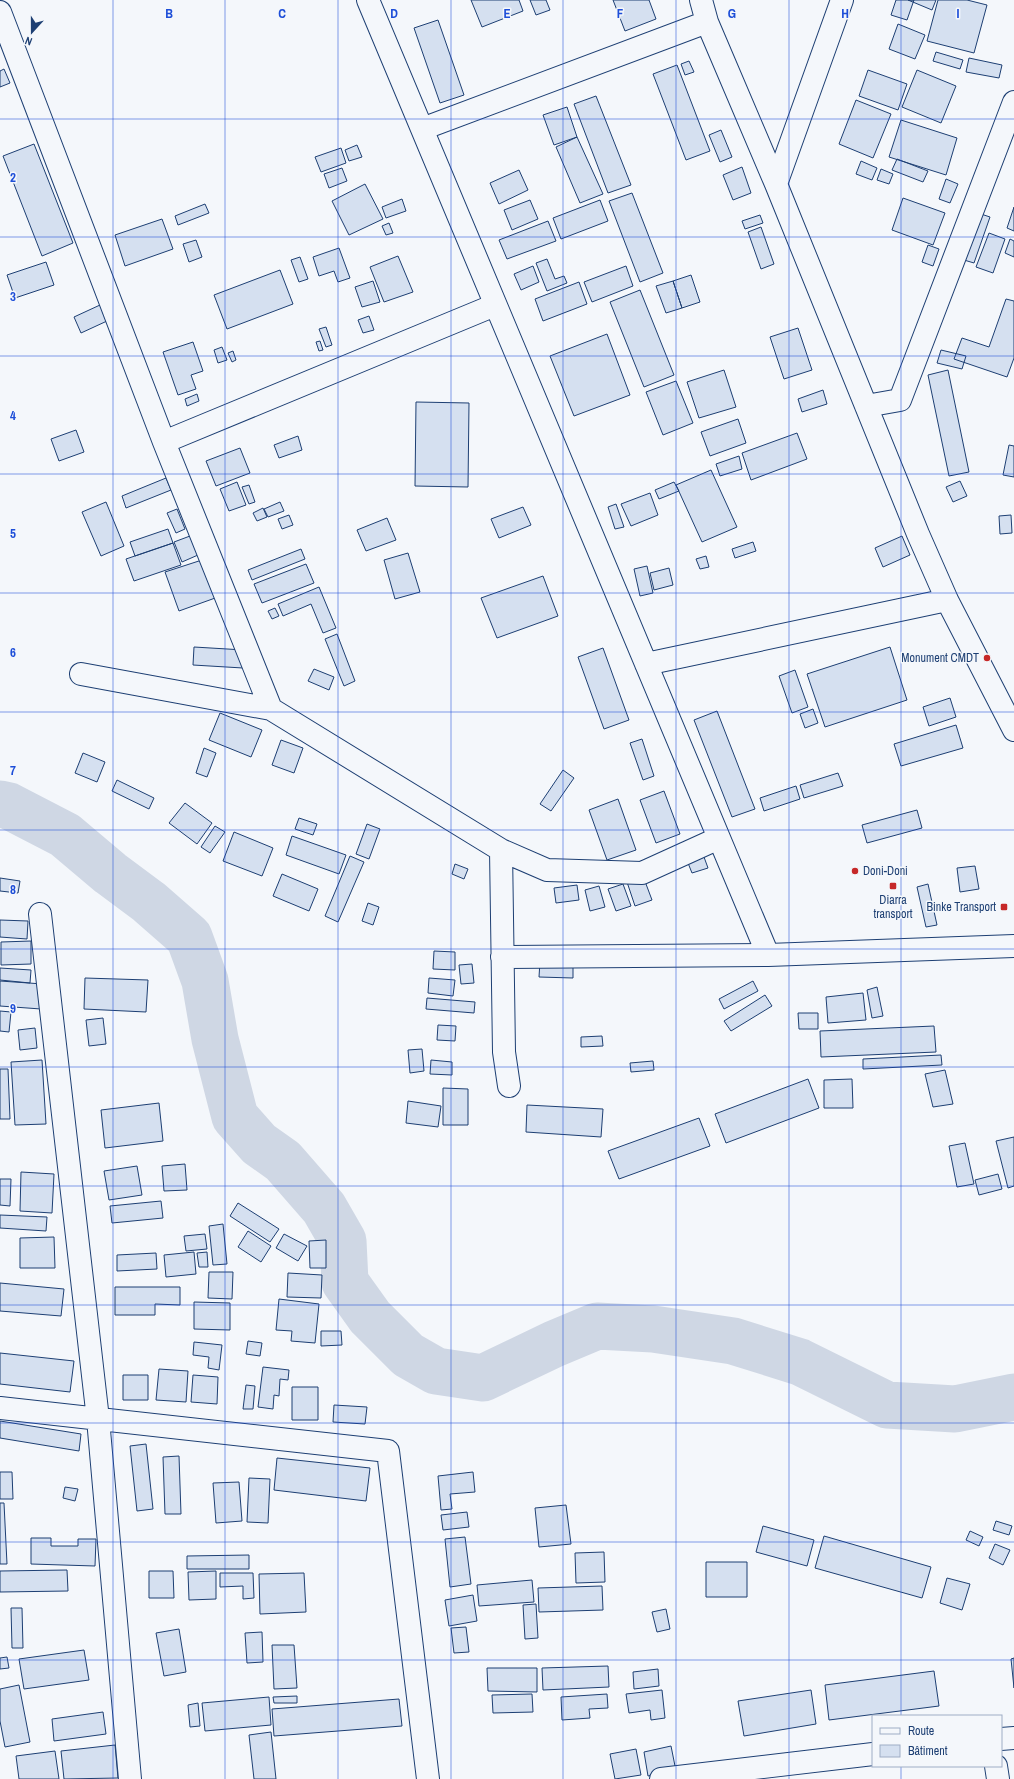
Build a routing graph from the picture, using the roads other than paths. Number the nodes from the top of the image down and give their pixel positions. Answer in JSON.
{"nodes":[{"id":1,"x":368,"y":0,"type":"edge"},
{"id":2,"x":701,"y":0,"type":"edge"},
{"id":3,"x":842,"y":0,"type":"edge"},
{"id":4,"x":0,"y":12,"type":"edge"},
{"id":5,"x":707,"y":22,"type":"junction"},
{"id":6,"x":1014,"y":102,"type":"edge"},
{"id":7,"x":422,"y":129,"type":"junction"},
{"id":8,"x":776,"y":184,"type":"junction"},
{"id":9,"x":496,"y":305,"type":"junction"},
{"id":10,"x":866,"y":406,"type":"junction"},
{"id":11,"x":164,"y":442,"type":"junction"},
{"id":12,"x":946,"y":600,"type":"junction"},
{"id":13,"x":646,"y":664,"type":"junction"},
{"id":14,"x":82,"y":674,"type":"dead end"},
{"id":15,"x":272,"y":709,"type":"junction"},
{"id":16,"x":1014,"y":730,"type":"edge"},
{"id":17,"x":719,"y":838,"type":"junction"},
{"id":18,"x":501,"y":850,"type":"junction"},
{"id":19,"x":40,"y":914,"type":"dead end"},
{"id":20,"x":1014,"y":946,"type":"edge"},
{"id":21,"x":768,"y":954,"type":"junction"},
{"id":22,"x":502,"y":957,"type":"junction"},
{"id":23,"x":509,"y":1086,"type":"dead end"},
{"id":24,"x":0,"y":1408,"type":"edge"},
{"id":25,"x":98,"y":1419,"type":"junction"},
{"id":26,"x":1014,"y":1738,"type":"edge"},
{"id":27,"x":1002,"y":1739,"type":"edge"},
{"id":28,"x":872,"y":1754,"type":"edge"},
{"id":29,"x":996,"y":1767,"type":"edge"},
{"id":30,"x":707,"y":1776,"type":"edge"},
{"id":31,"x":130,"y":1779,"type":"edge"},
{"id":32,"x":428,"y":1779,"type":"edge"},
{"id":33,"x":661,"y":1779,"type":"edge"},
{"id":34,"x":998,"y":1779,"type":"edge"}],
"edges":[{"from":1,"to":7,"type":"street"},
{"from":2,"to":5,"type":"street"},
{"from":3,"to":8,"type":"street"},
{"from":4,"to":11,"type":"street"},
{"from":5,"to":7,"type":"street"},
{"from":5,"to":8,"type":"street"},
{"from":6,"to":10,"type":"street"},
{"from":7,"to":9,"type":"street"},
{"from":8,"to":10,"type":"street"},
{"from":9,"to":11,"type":"street"},
{"from":9,"to":13,"type":"street"},
{"from":10,"to":12,"type":"street"},
{"from":11,"to":15,"type":"street"},
{"from":12,"to":13,"type":"street"},
{"from":12,"to":16,"type":"street"},
{"from":13,"to":17,"type":"street"},
{"from":14,"to":15,"type":"street"},
{"from":15,"to":18,"type":"street"},
{"from":17,"to":18,"type":"street"},
{"from":17,"to":21,"type":"street"},
{"from":18,"to":22,"type":"street"},
{"from":19,"to":25,"type":"street"},
{"from":20,"to":21,"type":"street"},
{"from":21,"to":22,"type":"street"},
{"from":22,"to":23,"type":"street"},
{"from":24,"to":25,"type":"street"},
{"from":25,"to":31,"type":"street"},
{"from":25,"to":32,"type":"street"},
{"from":26,"to":27,"type":"street"},
{"from":28,"to":30,"type":"street"},
{"from":29,"to":34,"type":"street"},
{"from":30,"to":33,"type":"street"}]}
